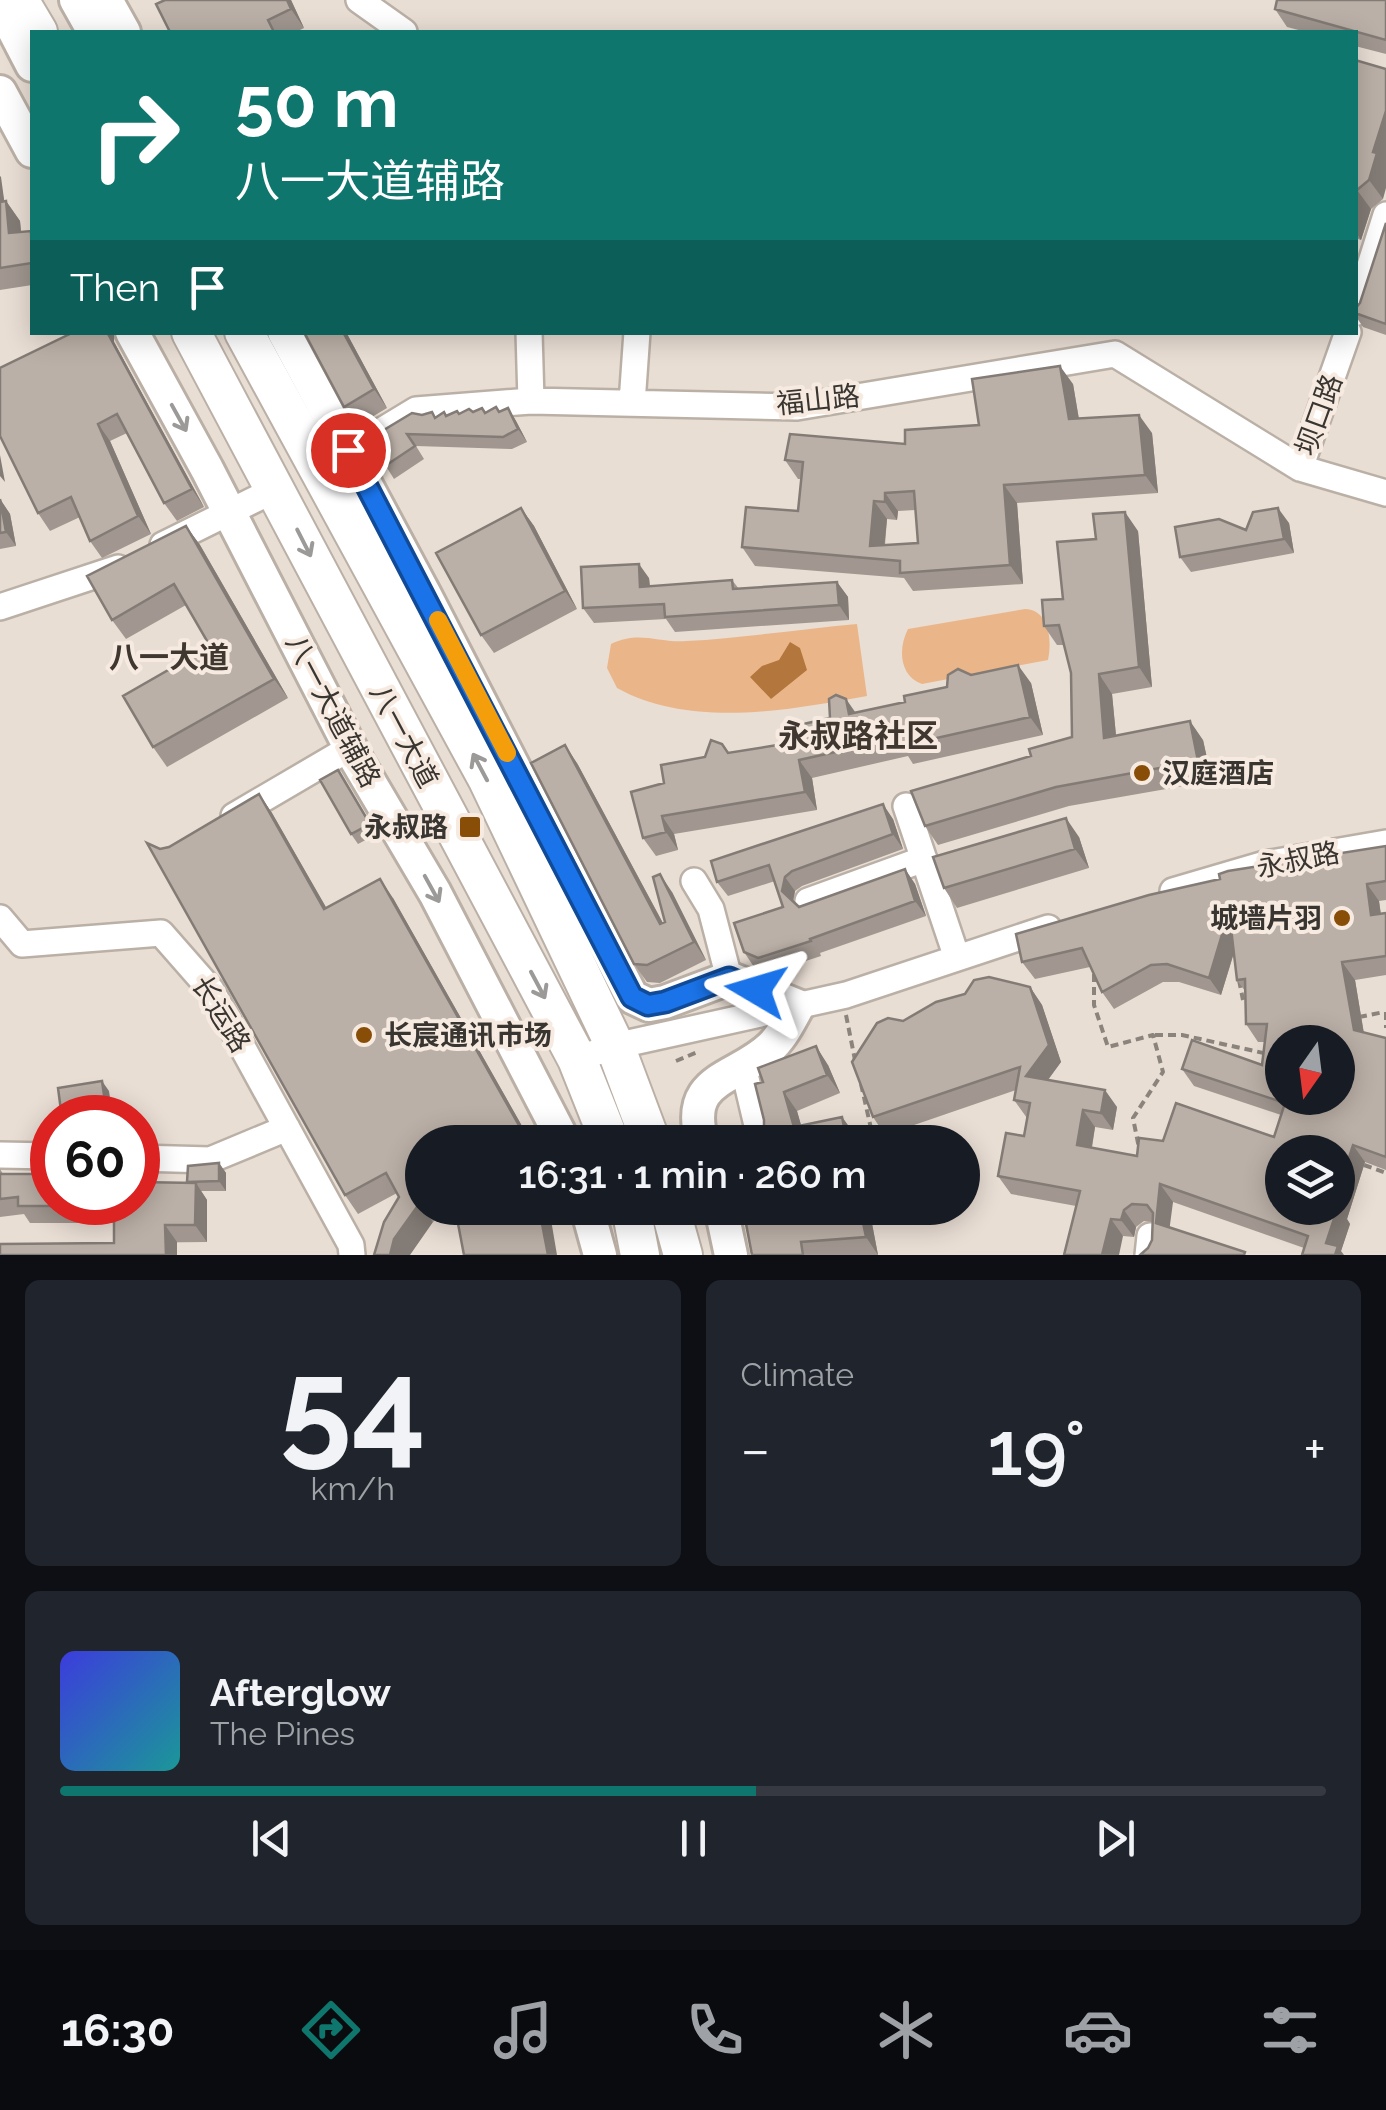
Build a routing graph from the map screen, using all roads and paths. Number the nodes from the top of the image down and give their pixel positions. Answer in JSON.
{"nodes":[{"id":1,"x":19,"y":0,"type":"edge"},
{"id":2,"x":359,"y":0,"type":"edge"},
{"id":3,"x":0,"y":3,"type":"edge"},
{"id":4,"x":81,"y":11,"type":"edge"},
{"id":5,"x":37,"y":30,"type":"edge"},
{"id":6,"x":120,"y":30,"type":"edge"},
{"id":7,"x":401,"y":30,"type":"edge"},
{"id":8,"x":30,"y":61,"type":"edge"},
{"id":9,"x":0,"y":92,"type":"edge"},
{"id":10,"x":30,"y":147,"type":"edge"},
{"id":11,"x":1386,"y":215,"type":"edge"},
{"id":12,"x":1358,"y":304,"type":"edge"},
{"id":13,"x":134,"y":335,"type":"edge"},
{"id":14,"x":192,"y":335,"type":"edge"},
{"id":15,"x":246,"y":335,"type":"edge"},
{"id":16,"x":285,"y":335,"type":"edge"},
{"id":17,"x":529,"y":335,"type":"edge"},
{"id":18,"x":637,"y":335,"type":"edge"},
{"id":19,"x":1347,"y":335,"type":"edge"},
{"id":20,"x":531,"y":401,"type":"junction"},
{"id":21,"x":632,"y":403,"type":"junction"},
{"id":22,"x":333,"y":460,"type":"junction"},
{"id":23,"x":1300,"y":468,"type":"junction"},
{"id":24,"x":276,"y":489,"type":"junction"},
{"id":25,"x":1386,"y":493,"type":"edge"},
{"id":26,"x":230,"y":512,"type":"junction"},
{"id":27,"x":0,"y":607,"type":"edge"},
{"id":28,"x":350,"y":748,"type":"junction"},
{"id":29,"x":906,"y":806,"type":"dead end"},
{"id":30,"x":206,"y":833,"type":"edge"},
{"id":31,"x":1386,"y":843,"type":"edge"},
{"id":32,"x":931,"y":862,"type":"junction"},
{"id":33,"x":694,"y":881,"type":"dead end"},
{"id":34,"x":1152,"y":898,"type":"edge"},
{"id":35,"x":808,"y":900,"type":"edge"},
{"id":36,"x":0,"y":918,"type":"edge"},
{"id":37,"x":1067,"y":923,"type":"edge"},
{"id":38,"x":956,"y":958,"type":"junction"},
{"id":39,"x":1237,"y":965,"type":"edge"},
{"id":40,"x":1094,"y":968,"type":"edge"},
{"id":41,"x":729,"y":978,"type":"junction"},
{"id":42,"x":841,"y":996,"type":"junction"},
{"id":43,"x":1243,"y":1000,"type":"edge"},
{"id":44,"x":798,"y":1006,"type":"junction"},
{"id":45,"x":1385,"y":1012,"type":"edge"},
{"id":46,"x":1348,"y":1019,"type":"edge"},
{"id":47,"x":1386,"y":1028,"type":"edge"},
{"id":48,"x":1153,"y":1035,"type":"junction"},
{"id":49,"x":616,"y":1046,"type":"junction"},
{"id":50,"x":1265,"y":1054,"type":"edge"},
{"id":51,"x":576,"y":1059,"type":"junction"},
{"id":52,"x":743,"y":1066,"type":"junction"},
{"id":53,"x":555,"y":1125,"type":"edge"},
{"id":54,"x":603,"y":1125,"type":"edge"},
{"id":55,"x":645,"y":1125,"type":"edge"},
{"id":56,"x":697,"y":1125,"type":"edge"},
{"id":57,"x":757,"y":1125,"type":"edge"},
{"id":58,"x":870,"y":1125,"type":"edge"},
{"id":59,"x":287,"y":1128,"type":"junction"},
{"id":60,"x":1141,"y":1154,"type":"edge"},
{"id":61,"x":0,"y":1155,"type":"edge"},
{"id":62,"x":30,"y":1156,"type":"edge"},
{"id":63,"x":160,"y":1159,"type":"edge"},
{"id":64,"x":1364,"y":1166,"type":"edge"},
{"id":65,"x":1386,"y":1173,"type":"edge"},
{"id":66,"x":592,"y":1225,"type":"edge"},
{"id":67,"x":634,"y":1225,"type":"edge"},
{"id":68,"x":675,"y":1225,"type":"edge"},
{"id":69,"x":725,"y":1225,"type":"edge"},
{"id":70,"x":352,"y":1255,"type":"edge"},
{"id":71,"x":600,"y":1255,"type":"edge"},
{"id":72,"x":640,"y":1255,"type":"edge"},
{"id":73,"x":683,"y":1255,"type":"edge"},
{"id":74,"x":731,"y":1255,"type":"edge"}],
"edges":[{"from":1,"to":5,"type":"highway"},
{"from":2,"to":7,"type":"street"},
{"from":3,"to":8,"type":"main road"},
{"from":4,"to":6,"type":"main road"},
{"from":9,"to":10,"type":"main road"},
{"from":11,"to":12,"type":"street"},
{"from":13,"to":26,"type":"main road","name":"八一大道辅路","one_way":true},
{"from":14,"to":24,"type":"highway","name":"八一大道"},
{"from":15,"to":22,"type":"highway","name":"八一大道"},
{"from":16,"to":22,"type":"main road"},
{"from":17,"to":20,"type":"street"},
{"from":18,"to":21,"type":"street"},
{"from":19,"to":23,"type":"street","name":"坝口路"},
{"from":20,"to":21,"type":"street","name":"福山路"},
{"from":20,"to":22,"type":"street","name":"福山路"},
{"from":21,"to":23,"type":"street","name":"福山路"},
{"from":22,"to":41,"type":"main road"},
{"from":49,"to":22,"type":"highway","name":"八一大道","one_way":true},
{"from":23,"to":25,"type":"street","name":"坝口路"},
{"from":24,"to":26,"type":"street"},
{"from":24,"to":51,"type":"highway","name":"八一大道","one_way":true},
{"from":26,"to":27,"type":"street"},
{"from":26,"to":28,"type":"main road","name":"八一大道辅路"},
{"from":28,"to":30,"type":"street"},
{"from":28,"to":53,"type":"main road","name":"八一大道辅路","one_way":true},
{"from":29,"to":32,"type":"street"},
{"from":31,"to":34,"type":"street","name":"永叔路"},
{"from":32,"to":35,"type":"street"},
{"from":32,"to":38,"type":"street"},
{"from":33,"to":41,"type":"street"},
{"from":36,"to":59,"type":"street","name":"长运路"},
{"from":37,"to":38,"type":"street"},
{"from":38,"to":42,"type":"street"},
{"from":39,"to":43,"type":"path"},
{"from":40,"to":48,"type":"path"},
{"from":41,"to":44,"type":"main road"},
{"from":42,"to":44,"type":"street"},
{"from":42,"to":58,"type":"path"},
{"from":44,"to":49,"type":"street"},
{"from":44,"to":52,"type":"main road"},
{"from":45,"to":46,"type":"path"},
{"from":45,"to":47,"type":"path"},
{"from":48,"to":50,"type":"path"},
{"from":48,"to":60,"type":"path"},
{"from":49,"to":51,"type":"street"},
{"from":49,"to":55,"type":"highway","name":"八一大道"},
{"from":51,"to":54,"type":"highway","name":"八一大道"},
{"from":52,"to":56,"type":"main road"},
{"from":52,"to":57,"type":"street"},
{"from":59,"to":63,"type":"street"},
{"from":59,"to":70,"type":"street","name":"长运路"},
{"from":61,"to":62,"type":"street"},
{"from":64,"to":65,"type":"path"},
{"from":66,"to":71,"type":"main road"},
{"from":67,"to":72,"type":"highway"},
{"from":68,"to":73,"type":"highway"},
{"from":69,"to":74,"type":"main road"}]}
